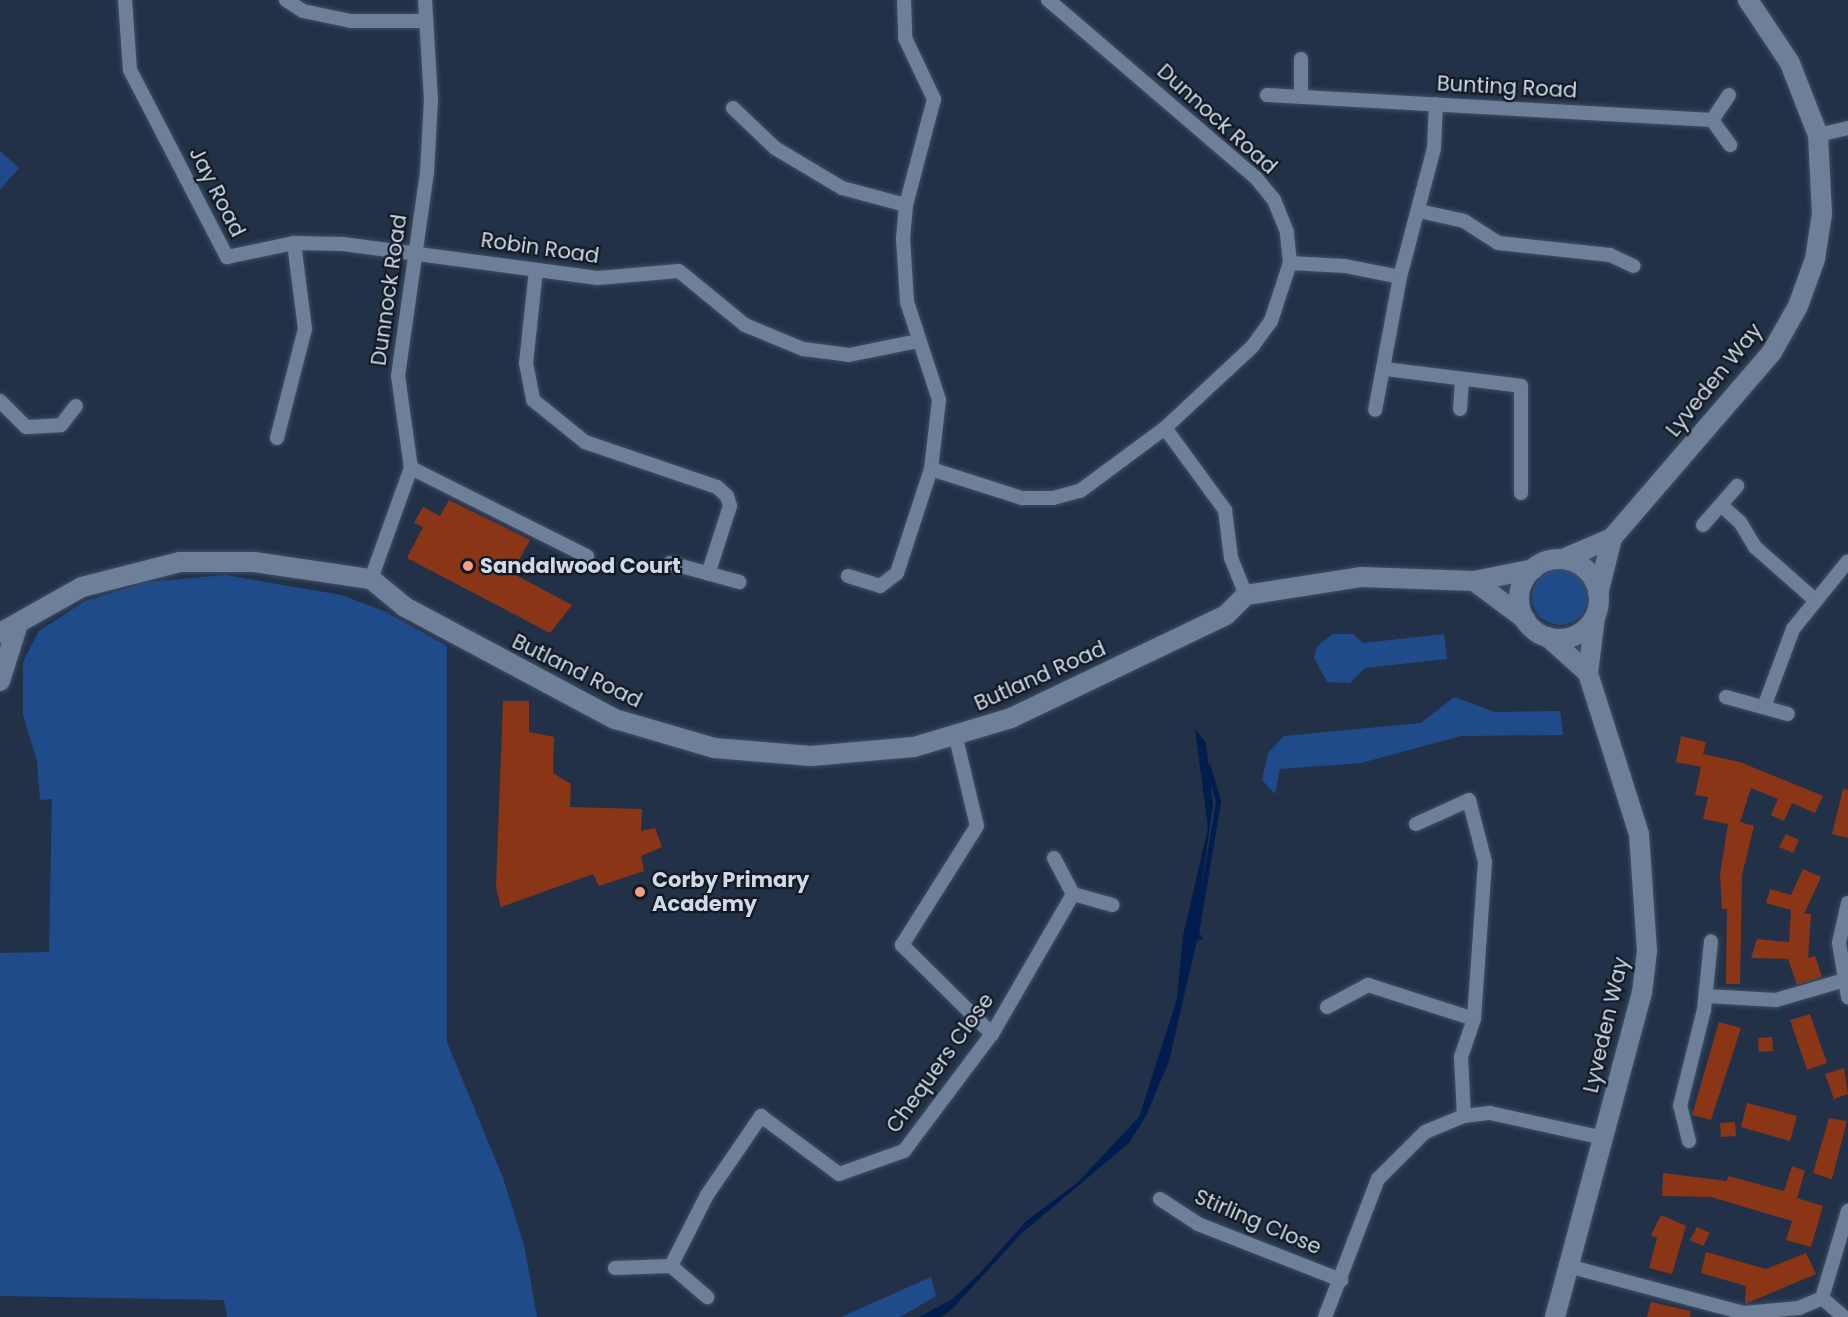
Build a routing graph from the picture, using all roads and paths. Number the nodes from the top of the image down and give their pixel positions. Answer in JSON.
{"nodes":[{"id":1,"x":125,"y":0,"type":"edge"},
{"id":2,"x":286,"y":0,"type":"edge"},
{"id":3,"x":426,"y":0,"type":"edge"},
{"id":4,"x":904,"y":0,"type":"edge"},
{"id":5,"x":1048,"y":0,"type":"edge"},
{"id":6,"x":1748,"y":0,"type":"edge"},
{"id":7,"x":425,"y":21,"type":"junction"},
{"id":8,"x":1300,"y":59,"type":"dead end"},
{"id":9,"x":1267,"y":95,"type":"dead end"},
{"id":10,"x":1729,"y":95,"type":"dead end"},
{"id":11,"x":1301,"y":97,"type":"junction"},
{"id":12,"x":1436,"y":104,"type":"junction"},
{"id":13,"x":734,"y":108,"type":"dead end"},
{"id":14,"x":1712,"y":120,"type":"junction"},
{"id":15,"x":1848,"y":129,"type":"edge"},
{"id":16,"x":1818,"y":135,"type":"junction"},
{"id":17,"x":1730,"y":145,"type":"dead end"},
{"id":18,"x":906,"y":205,"type":"junction"},
{"id":19,"x":1419,"y":211,"type":"junction"},
{"id":20,"x":294,"y":243,"type":"junction"},
{"id":21,"x":417,"y":251,"type":"junction"},
{"id":22,"x":1290,"y":263,"type":"junction"},
{"id":23,"x":1634,"y":266,"type":"dead end"},
{"id":24,"x":536,"y":270,"type":"junction"},
{"id":25,"x":1400,"y":277,"type":"junction"},
{"id":26,"x":918,"y":341,"type":"junction"},
{"id":27,"x":1385,"y":369,"type":"junction"},
{"id":28,"x":1462,"y":382,"type":"junction"},
{"id":29,"x":0,"y":401,"type":"edge"},
{"id":30,"x":76,"y":406,"type":"dead end"},
{"id":31,"x":1460,"y":409,"type":"dead end"},
{"id":32,"x":1376,"y":410,"type":"dead end"},
{"id":33,"x":1165,"y":428,"type":"junction"},
{"id":34,"x":276,"y":438,"type":"dead end"},
{"id":35,"x":411,"y":468,"type":"junction"},
{"id":36,"x":931,"y":469,"type":"junction"},
{"id":37,"x":1737,"y":486,"type":"dead end"},
{"id":38,"x":1521,"y":493,"type":"dead end"},
{"id":39,"x":1722,"y":506,"type":"junction"},
{"id":40,"x":1703,"y":525,"type":"dead end"},
{"id":41,"x":1612,"y":538,"type":"junction"},
{"id":42,"x":587,"y":556,"type":"dead end"},
{"id":43,"x":1563,"y":559,"type":"junction"},
{"id":44,"x":1848,"y":561,"type":"edge"},
{"id":45,"x":670,"y":563,"type":"dead end"},
{"id":46,"x":1534,"y":569,"type":"junction"},
{"id":47,"x":708,"y":574,"type":"junction"},
{"id":48,"x":848,"y":576,"type":"dead end"},
{"id":49,"x":371,"y":579,"type":"junction"},
{"id":50,"x":1474,"y":581,"type":"junction"},
{"id":51,"x":739,"y":582,"type":"dead end"},
{"id":52,"x":1599,"y":594,"type":"junction"},
{"id":53,"x":1246,"y":595,"type":"junction"},
{"id":54,"x":1814,"y":599,"type":"junction"},
{"id":55,"x":1594,"y":617,"type":"junction"},
{"id":56,"x":1525,"y":619,"type":"junction"},
{"id":57,"x":9,"y":630,"type":"edge"},
{"id":58,"x":1548,"y":637,"type":"junction"},
{"id":59,"x":1588,"y":673,"type":"junction"},
{"id":60,"x":0,"y":681,"type":"edge"},
{"id":61,"x":1726,"y":697,"type":"dead end"},
{"id":62,"x":1764,"y":707,"type":"junction"},
{"id":63,"x":1788,"y":714,"type":"dead end"},
{"id":64,"x":956,"y":738,"type":"junction"},
{"id":65,"x":1416,"y":824,"type":"dead end"},
{"id":66,"x":1054,"y":858,"type":"dead end"},
{"id":67,"x":1073,"y":894,"type":"junction"},
{"id":68,"x":1848,"y":903,"type":"edge"},
{"id":69,"x":1113,"y":905,"type":"dead end"},
{"id":70,"x":1711,"y":941,"type":"dead end"},
{"id":71,"x":1841,"y":981,"type":"junction"},
{"id":72,"x":1707,"y":996,"type":"junction"},
{"id":73,"x":1848,"y":997,"type":"edge"},
{"id":74,"x":1327,"y":1007,"type":"dead end"},
{"id":75,"x":1474,"y":1019,"type":"junction"},
{"id":76,"x":993,"y":1034,"type":"junction"},
{"id":77,"x":1464,"y":1116,"type":"junction"},
{"id":78,"x":1604,"y":1138,"type":"junction"},
{"id":79,"x":1689,"y":1141,"type":"dead end"},
{"id":80,"x":1160,"y":1199,"type":"dead end"},
{"id":81,"x":1848,"y":1210,"type":"edge"},
{"id":82,"x":671,"y":1266,"type":"junction"},
{"id":83,"x":1568,"y":1266,"type":"junction"},
{"id":84,"x":615,"y":1268,"type":"dead end"},
{"id":85,"x":1341,"y":1280,"type":"junction"},
{"id":86,"x":706,"y":1297,"type":"dead end"},
{"id":87,"x":1822,"y":1298,"type":"junction"},
{"id":88,"x":1325,"y":1317,"type":"edge"},
{"id":89,"x":1555,"y":1317,"type":"edge"},
{"id":90,"x":1844,"y":1317,"type":"edge"}],
"edges":[{"from":1,"to":20,"type":"street","name":"Jay Road"},
{"from":2,"to":7,"type":"street"},
{"from":3,"to":7,"type":"street","name":"Dunnock Road"},
{"from":4,"to":18,"type":"street"},
{"from":5,"to":22,"type":"street","name":"Dunnock Road"},
{"from":6,"to":16,"type":"street","name":"Lyveden Way"},
{"from":7,"to":21,"type":"street","name":"Dunnock Road"},
{"from":8,"to":11,"type":"street"},
{"from":9,"to":11,"type":"street","name":"Bunting Road"},
{"from":10,"to":14,"type":"street"},
{"from":11,"to":12,"type":"street","name":"Bunting Road"},
{"from":12,"to":14,"type":"street","name":"Bunting Road"},
{"from":12,"to":19,"type":"street"},
{"from":13,"to":18,"type":"street"},
{"from":14,"to":17,"type":"street"},
{"from":15,"to":16,"type":"street"},
{"from":16,"to":41,"type":"street","name":"Lyveden Way"},
{"from":18,"to":26,"type":"street"},
{"from":19,"to":23,"type":"street"},
{"from":19,"to":25,"type":"street"},
{"from":20,"to":21,"type":"street","name":"Jay Road"},
{"from":20,"to":34,"type":"street"},
{"from":21,"to":24,"type":"street","name":"Robin Road"},
{"from":21,"to":35,"type":"street","name":"Dunnock Road"},
{"from":22,"to":25,"type":"street"},
{"from":22,"to":33,"type":"street"},
{"from":24,"to":26,"type":"street","name":"Robin Road"},
{"from":24,"to":47,"type":"street"},
{"from":25,"to":27,"type":"street"},
{"from":26,"to":36,"type":"street"},
{"from":27,"to":28,"type":"street"},
{"from":27,"to":32,"type":"street"},
{"from":28,"to":31,"type":"street"},
{"from":28,"to":38,"type":"street"},
{"from":29,"to":30,"type":"street"},
{"from":33,"to":36,"type":"street"},
{"from":33,"to":53,"type":"street"},
{"from":35,"to":42,"type":"street"},
{"from":35,"to":49,"type":"street","name":"Dunnock Road"},
{"from":36,"to":48,"type":"street"},
{"from":37,"to":39,"type":"street"},
{"from":39,"to":40,"type":"street"},
{"from":39,"to":54,"type":"street"},
{"from":41,"to":43,"type":"street","name":"Lyveden Way"},
{"from":41,"to":52,"type":"street","name":"Lyveden Way"},
{"from":43,"to":46,"type":"street"},
{"from":43,"to":52,"type":"street"},
{"from":44,"to":54,"type":"street"},
{"from":45,"to":47,"type":"street"},
{"from":46,"to":50,"type":"street"},
{"from":46,"to":56,"type":"street"},
{"from":47,"to":51,"type":"street"},
{"from":49,"to":57,"type":"street"},
{"from":49,"to":64,"type":"street","name":"Butland Road"},
{"from":50,"to":53,"type":"street"},
{"from":50,"to":56,"type":"street"},
{"from":52,"to":55,"type":"street"},
{"from":53,"to":64,"type":"street","name":"Butland Road"},
{"from":54,"to":62,"type":"street"},
{"from":55,"to":58,"type":"street"},
{"from":55,"to":59,"type":"street","name":"Lyveden Way"},
{"from":56,"to":58,"type":"street"},
{"from":57,"to":60,"type":"street"},
{"from":58,"to":59,"type":"street"},
{"from":59,"to":78,"type":"street","name":"Lyveden Way"},
{"from":61,"to":62,"type":"street"},
{"from":62,"to":63,"type":"street"},
{"from":64,"to":76,"type":"street"},
{"from":65,"to":75,"type":"street"},
{"from":66,"to":67,"type":"street"},
{"from":67,"to":69,"type":"street"},
{"from":67,"to":76,"type":"street","name":"Chequers Close"},
{"from":68,"to":71,"type":"street"},
{"from":70,"to":72,"type":"street"},
{"from":71,"to":72,"type":"street"},
{"from":71,"to":73,"type":"street"},
{"from":72,"to":79,"type":"street"},
{"from":74,"to":75,"type":"street"},
{"from":75,"to":77,"type":"street"},
{"from":76,"to":82,"type":"street","name":"Chequers Close"},
{"from":77,"to":78,"type":"street"},
{"from":77,"to":85,"type":"street"},
{"from":78,"to":83,"type":"street","name":"Lyveden Way"},
{"from":80,"to":85,"type":"street","name":"Stirling Close"},
{"from":81,"to":87,"type":"street"},
{"from":82,"to":84,"type":"street"},
{"from":82,"to":86,"type":"street"},
{"from":83,"to":87,"type":"street"},
{"from":83,"to":89,"type":"street","name":"Lyveden Way"},
{"from":85,"to":88,"type":"street"},
{"from":87,"to":90,"type":"street"}]}
